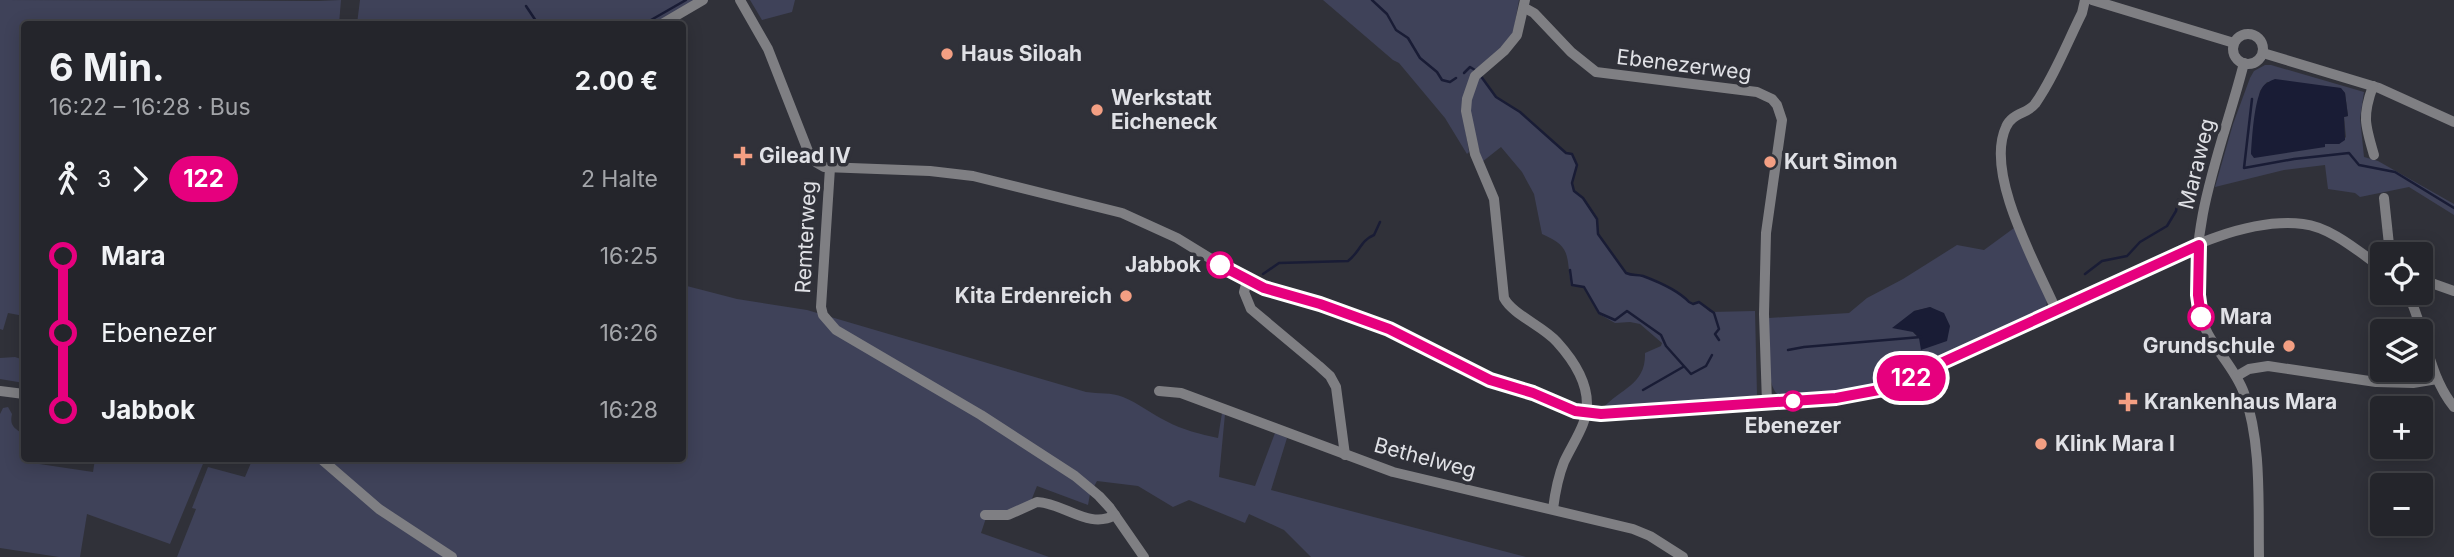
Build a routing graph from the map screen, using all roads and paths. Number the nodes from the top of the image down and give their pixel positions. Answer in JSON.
{"nodes":[{"id":1,"x":703,"y":0,"type":"edge"},
{"id":2,"x":740,"y":0,"type":"edge"},
{"id":3,"x":2085,"y":0,"type":"edge"},
{"id":4,"x":2092,"y":0,"type":"edge"},
{"id":5,"x":1525,"y":4,"type":"edge"},
{"id":6,"x":667,"y":21,"type":"edge"},
{"id":7,"x":2234,"y":43,"type":"junction"},
{"id":8,"x":2263,"y":53,"type":"junction"},
{"id":9,"x":2244,"y":63,"type":"junction"},
{"id":10,"x":2373,"y":86,"type":"junction"},
{"id":11,"x":2454,"y":122,"type":"edge"},
{"id":12,"x":2374,"y":155,"type":"dead end"},
{"id":13,"x":830,"y":168,"type":"junction"},
{"id":14,"x":2384,"y":198,"type":"dead end"},
{"id":15,"x":2389,"y":242,"type":"edge"},
{"id":16,"x":2199,"y":245,"type":"junction"},
{"id":17,"x":2370,"y":260,"type":"edge"},
{"id":18,"x":1247,"y":281,"type":"junction"},
{"id":19,"x":2433,"y":284,"type":"edge"},
{"id":20,"x":2454,"y":291,"type":"edge"},
{"id":21,"x":2413,"y":305,"type":"edge"},
{"id":22,"x":2056,"y":310,"type":"junction"},
{"id":23,"x":2237,"y":376,"type":"junction"},
{"id":24,"x":2437,"y":379,"type":"junction"},
{"id":25,"x":0,"y":391,"type":"edge"},
{"id":26,"x":1159,"y":391,"type":"dead end"},
{"id":27,"x":21,"y":394,"type":"edge"},
{"id":28,"x":1767,"y":403,"type":"junction"},
{"id":29,"x":2454,"y":407,"type":"edge"},
{"id":30,"x":1587,"y":413,"type":"junction"},
{"id":31,"x":1345,"y":455,"type":"junction"},
{"id":32,"x":325,"y":462,"type":"edge"},
{"id":33,"x":1553,"y":509,"type":"junction"},
{"id":34,"x":985,"y":515,"type":"dead end"},
{"id":35,"x":1115,"y":515,"type":"junction"},
{"id":36,"x":452,"y":557,"type":"edge"},
{"id":37,"x":1144,"y":557,"type":"edge"},
{"id":38,"x":1683,"y":557,"type":"edge"},
{"id":39,"x":2259,"y":557,"type":"edge"}],
"edges":[{"from":1,"to":6,"type":"street"},
{"from":2,"to":13,"type":"street","name":"Remterweg"},
{"from":3,"to":22,"type":"street"},
{"from":4,"to":7,"type":"street"},
{"from":5,"to":28,"type":"street","name":"Ebenezerweg"},
{"from":5,"to":30,"type":"street"},
{"from":7,"to":8,"type":"street"},
{"from":7,"to":9,"type":"street"},
{"from":8,"to":9,"type":"street"},
{"from":8,"to":10,"type":"street"},
{"from":9,"to":16,"type":"street","name":"Maraweg"},
{"from":10,"to":11,"type":"street"},
{"from":10,"to":12,"type":"street"},
{"from":13,"to":18,"type":"street"},
{"from":13,"to":35,"type":"street","name":"Remterweg"},
{"from":14,"to":15,"type":"street"},
{"from":16,"to":17,"type":"street"},
{"from":16,"to":22,"type":"street"},
{"from":16,"to":23,"type":"street","name":"Maraweg"},
{"from":18,"to":30,"type":"street"},
{"from":18,"to":31,"type":"street"},
{"from":19,"to":20,"type":"street"},
{"from":21,"to":24,"type":"street"},
{"from":22,"to":28,"type":"street"},
{"from":23,"to":24,"type":"street"},
{"from":23,"to":39,"type":"street","name":"Maraweg"},
{"from":24,"to":29,"type":"street"},
{"from":25,"to":27,"type":"street"},
{"from":26,"to":31,"type":"street","name":"Bethelweg"},
{"from":28,"to":30,"type":"street"},
{"from":30,"to":33,"type":"street"},
{"from":31,"to":33,"type":"street","name":"Bethelweg"},
{"from":32,"to":36,"type":"street"},
{"from":33,"to":38,"type":"street","name":"Bethelweg"},
{"from":34,"to":35,"type":"street"},
{"from":35,"to":37,"type":"street","name":"Remterweg"}]}
